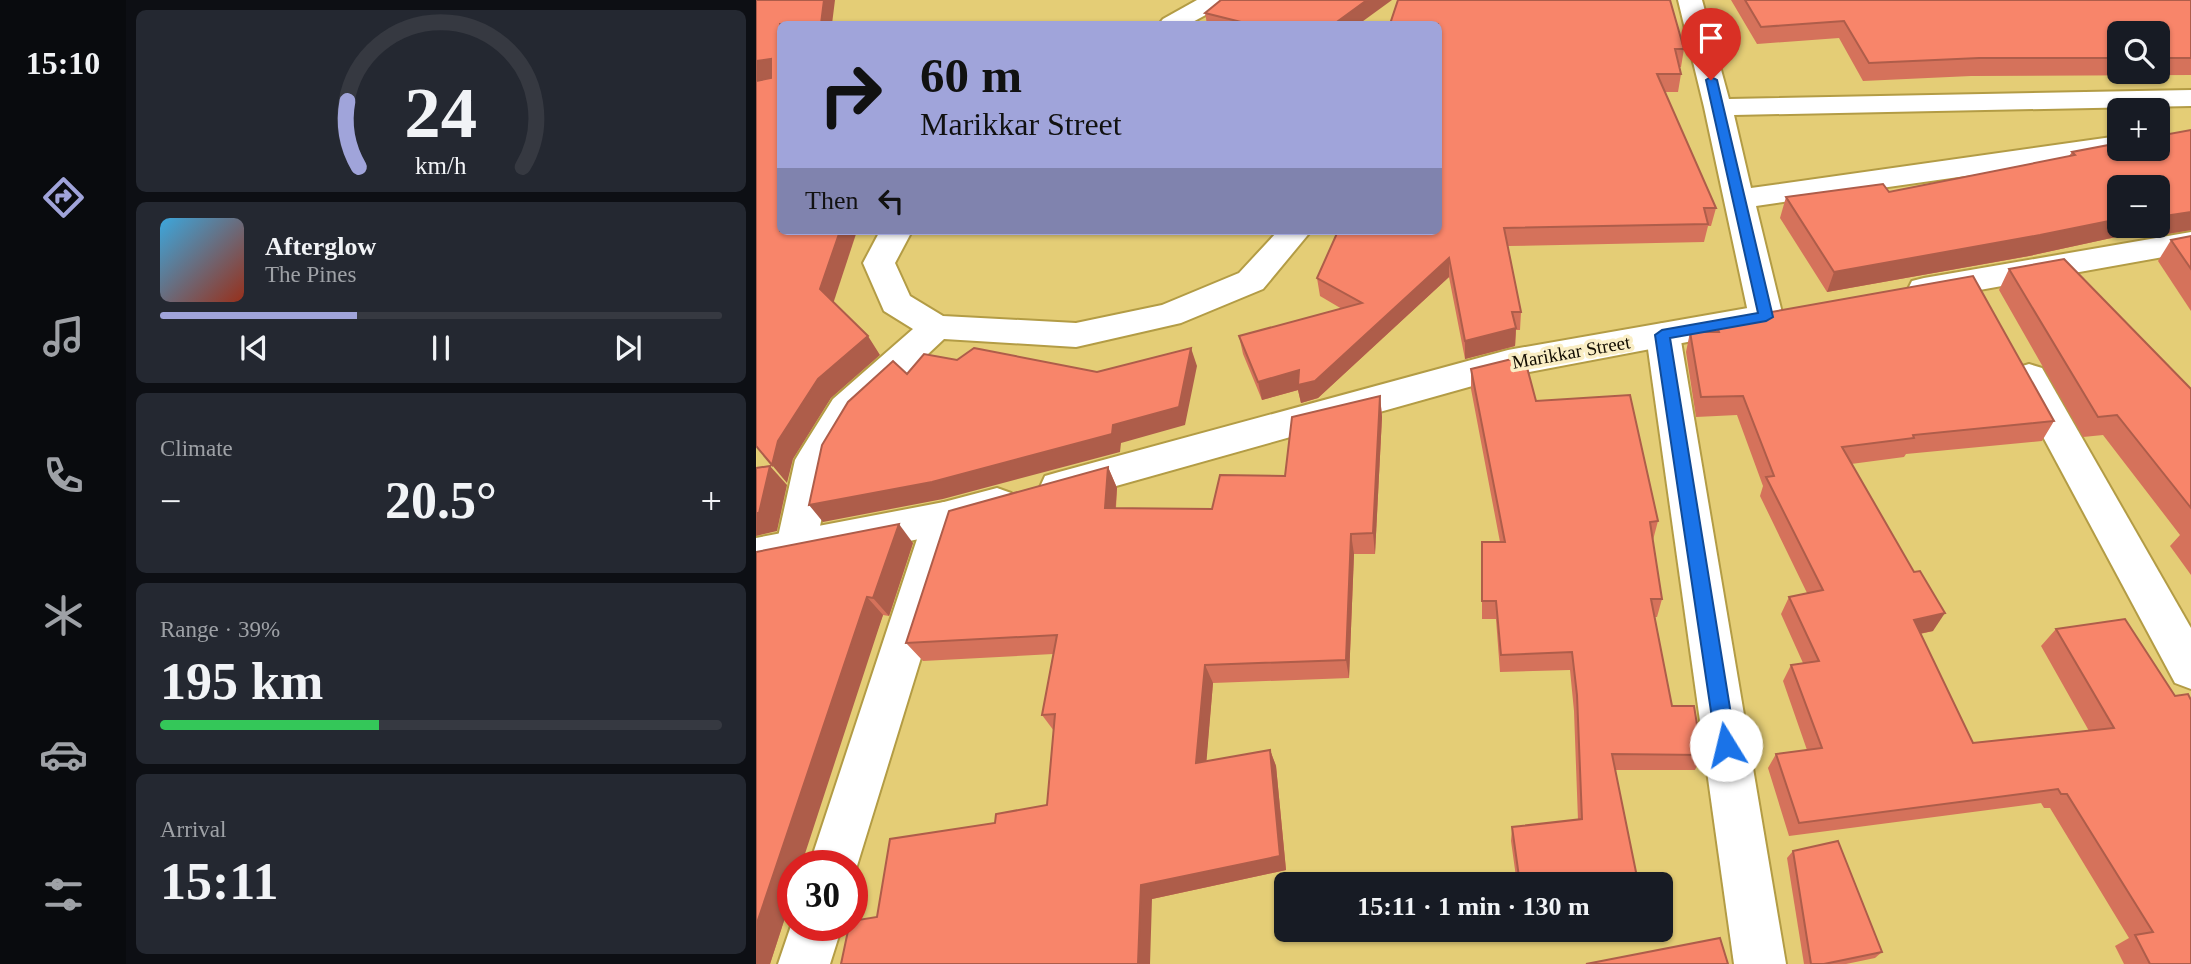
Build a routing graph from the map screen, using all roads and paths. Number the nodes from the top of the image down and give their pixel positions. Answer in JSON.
{"nodes":[{"id":1,"x":1215,"y":0,"type":"edge"},
{"id":2,"x":1690,"y":0,"type":"edge"},
{"id":3,"x":1177,"y":21,"type":"edge"},
{"id":4,"x":2191,"y":98,"type":"edge"},
{"id":5,"x":1718,"y":107,"type":"junction"},
{"id":6,"x":2107,"y":147,"type":"edge"},
{"id":7,"x":1739,"y":199,"type":"junction"},
{"id":8,"x":894,"y":235,"type":"edge"},
{"id":9,"x":1291,"y":235,"type":"edge"},
{"id":10,"x":2191,"y":242,"type":"edge"},
{"id":11,"x":1974,"y":280,"type":"junction"},
{"id":12,"x":1896,"y":294,"type":"edge"},
{"id":13,"x":1995,"y":316,"type":"edge"},
{"id":14,"x":936,"y":327,"type":"junction"},
{"id":15,"x":1662,"y":335,"type":"junction"},
{"id":16,"x":2015,"y":353,"type":"edge"},
{"id":17,"x":944,"y":518,"type":"junction"},
{"id":18,"x":796,"y":546,"type":"junction"},
{"id":19,"x":756,"y":555,"type":"edge"},
{"id":20,"x":2191,"y":669,"type":"edge"},
{"id":21,"x":840,"y":850,"type":"edge"},
{"id":22,"x":811,"y":941,"type":"edge"},
{"id":23,"x":804,"y":964,"type":"edge"},
{"id":24,"x":1760,"y":964,"type":"edge"}],
"edges":[{"from":1,"to":3,"type":"street"},
{"from":2,"to":5,"type":"street"},
{"from":4,"to":5,"type":"street"},
{"from":5,"to":7,"type":"street"},
{"from":6,"to":7,"type":"street"},
{"from":7,"to":15,"type":"street","name":"Marikkar Street"},
{"from":8,"to":14,"type":"street"},
{"from":9,"to":14,"type":"street"},
{"from":10,"to":11,"type":"street"},
{"from":11,"to":12,"type":"street"},
{"from":11,"to":13,"type":"street"},
{"from":14,"to":18,"type":"street"},
{"from":15,"to":17,"type":"street","name":"Marikkar Street"},
{"from":15,"to":24,"type":"street"},
{"from":16,"to":20,"type":"street"},
{"from":17,"to":18,"type":"street","name":"Marikkar Street"},
{"from":17,"to":21,"type":"street"},
{"from":18,"to":19,"type":"street","name":"Marikkar Street"},
{"from":22,"to":23,"type":"street"}]}
